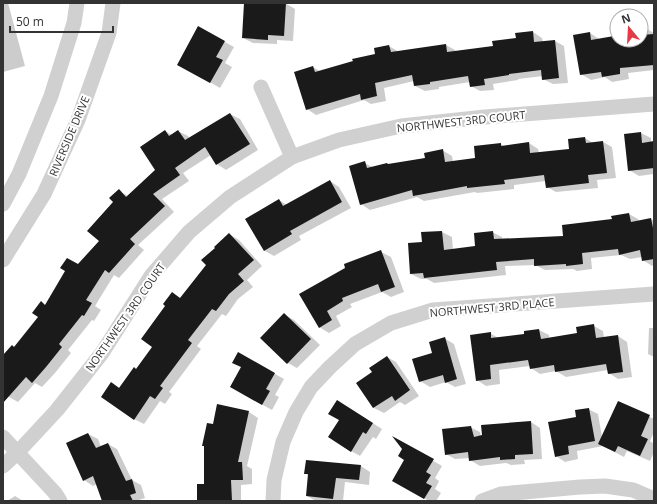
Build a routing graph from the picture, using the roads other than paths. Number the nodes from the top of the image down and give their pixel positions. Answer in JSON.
{"nodes":[{"id":1,"x":77,"y":3,"type":"edge"},
{"id":2,"x":113,"y":3,"type":"edge"},
{"id":3,"x":261,"y":87,"type":"dead end"},
{"id":4,"x":654,"y":104,"type":"edge"},
{"id":5,"x":292,"y":157,"type":"junction"},
{"id":6,"x":3,"y":204,"type":"edge"},
{"id":7,"x":3,"y":260,"type":"edge"},
{"id":8,"x":654,"y":294,"type":"edge"},
{"id":9,"x":3,"y":437,"type":"edge"},
{"id":10,"x":18,"y":452,"type":"junction"},
{"id":11,"x":3,"y":466,"type":"edge"},
{"id":12,"x":654,"y":499,"type":"edge"},
{"id":13,"x":60,"y":501,"type":"edge"},
{"id":14,"x":273,"y":501,"type":"edge"},
{"id":15,"x":482,"y":501,"type":"edge"}],
"edges":[{"from":1,"to":6,"type":"street"},
{"from":2,"to":7,"type":"street","name":"RIVERSIDE DRIVE"},
{"from":3,"to":5,"type":"street"},
{"from":4,"to":5,"type":"street","name":"NORTHWEST 3RD COURT"},
{"from":5,"to":10,"type":"street","name":"NORTHWEST 3RD COURT"},
{"from":8,"to":14,"type":"street","name":"NORTHWEST 3RD PLACE"},
{"from":9,"to":10,"type":"street"},
{"from":10,"to":11,"type":"street","name":"NORTHWEST 3RD COURT"},
{"from":10,"to":13,"type":"street"},
{"from":12,"to":15,"type":"street"}]}
